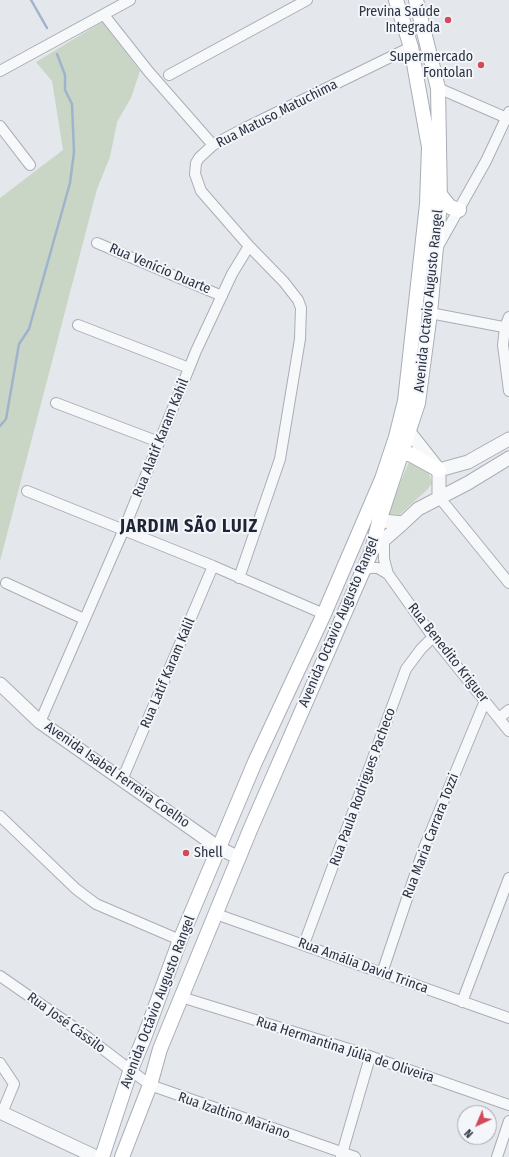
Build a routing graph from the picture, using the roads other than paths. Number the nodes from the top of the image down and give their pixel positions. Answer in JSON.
{"nodes":[{"id":1,"x":130,"y":0,"type":"edge"},
{"id":2,"x":307,"y":0,"type":"edge"},
{"id":3,"x":396,"y":0,"type":"edge"},
{"id":4,"x":416,"y":0,"type":"edge"},
{"id":5,"x":104,"y":15,"type":"junction"},
{"id":6,"x":401,"y":15,"type":"junction"},
{"id":7,"x":411,"y":47,"type":"junction"},
{"id":8,"x":0,"y":71,"type":"edge"},
{"id":9,"x":169,"y":75,"type":"dead end"},
{"id":10,"x":438,"y":88,"type":"junction"},
{"id":11,"x":508,"y":116,"type":"edge"},
{"id":12,"x":0,"y":126,"type":"edge"},
{"id":13,"x":213,"y":146,"type":"junction"},
{"id":14,"x":429,"y":147,"type":"junction"},
{"id":15,"x":30,"y":165,"type":"dead end"},
{"id":16,"x":440,"y":197,"type":"junction"},
{"id":17,"x":459,"y":210,"type":"junction"},
{"id":18,"x":97,"y":243,"type":"dead end"},
{"id":19,"x":249,"y":246,"type":"junction"},
{"id":20,"x":435,"y":252,"type":"junction"},
{"id":21,"x":222,"y":296,"type":"junction"},
{"id":22,"x":430,"y":313,"type":"junction"},
{"id":23,"x":509,"y":317,"type":"edge"},
{"id":24,"x":78,"y":324,"type":"dead end"},
{"id":25,"x":507,"y":328,"type":"edge"},
{"id":26,"x":190,"y":368,"type":"junction"},
{"id":27,"x":509,"y":391,"type":"edge"},
{"id":28,"x":56,"y":403,"type":"dead end"},
{"id":29,"x":408,"y":432,"type":"junction"},
{"id":30,"x":509,"y":439,"type":"edge"},
{"id":31,"x":159,"y":442,"type":"junction"},
{"id":32,"x":402,"y":454,"type":"junction"},
{"id":33,"x":509,"y":458,"type":"edge"},
{"id":34,"x":439,"y":470,"type":"junction"},
{"id":35,"x":382,"y":479,"type":"junction"},
{"id":36,"x":27,"y":491,"type":"dead end"},
{"id":37,"x":439,"y":497,"type":"junction"},
{"id":38,"x":380,"y":518,"type":"junction"},
{"id":39,"x":403,"y":523,"type":"junction"},
{"id":40,"x":124,"y":529,"type":"junction"},
{"id":41,"x":384,"y":541,"type":"junction"},
{"id":42,"x":372,"y":550,"type":"junction"},
{"id":43,"x":213,"y":566,"type":"junction"},
{"id":44,"x":363,"y":570,"type":"junction"},
{"id":45,"x":388,"y":574,"type":"junction"},
{"id":46,"x":239,"y":578,"type":"junction"},
{"id":47,"x":6,"y":583,"type":"dead end"},
{"id":48,"x":509,"y":583,"type":"edge"},
{"id":49,"x":324,"y":614,"type":"junction"},
{"id":50,"x":84,"y":619,"type":"junction"},
{"id":51,"x":433,"y":637,"type":"junction"},
{"id":52,"x":0,"y":684,"type":"edge"},
{"id":53,"x":485,"y":701,"type":"junction"},
{"id":54,"x":509,"y":710,"type":"edge"},
{"id":55,"x":499,"y":718,"type":"junction"},
{"id":56,"x":40,"y":722,"type":"junction"},
{"id":57,"x":509,"y":731,"type":"edge"},
{"id":58,"x":122,"y":780,"type":"junction"},
{"id":59,"x":0,"y":816,"type":"edge"},
{"id":60,"x":219,"y":848,"type":"junction"},
{"id":61,"x":239,"y":858,"type":"junction"},
{"id":62,"x":509,"y":878,"type":"edge"},
{"id":63,"x":216,"y":914,"type":"junction"},
{"id":64,"x":180,"y":940,"type":"junction"},
{"id":65,"x":304,"y":944,"type":"junction"},
{"id":66,"x":382,"y":973,"type":"junction"},
{"id":67,"x":1,"y":979,"type":"edge"},
{"id":68,"x":181,"y":997,"type":"junction"},
{"id":69,"x":462,"y":1002,"type":"junction"},
{"id":70,"x":509,"y":1018,"type":"edge"},
{"id":71,"x":144,"y":1038,"type":"junction"},
{"id":72,"x":160,"y":1050,"type":"junction"},
{"id":73,"x":370,"y":1057,"type":"junction"},
{"id":74,"x":0,"y":1063,"type":"edge"},
{"id":75,"x":130,"y":1072,"type":"junction"},
{"id":76,"x":150,"y":1085,"type":"junction"},
{"id":77,"x":509,"y":1105,"type":"edge"},
{"id":78,"x":1,"y":1112,"type":"edge"},
{"id":79,"x":509,"y":1121,"type":"edge"},
{"id":80,"x":341,"y":1155,"type":"edge"},
{"id":81,"x":96,"y":1157,"type":"edge"},
{"id":82,"x":102,"y":1157,"type":"edge"},
{"id":83,"x":122,"y":1157,"type":"edge"},
{"id":84,"x":355,"y":1157,"type":"edge"},
{"id":85,"x":497,"y":1157,"type":"edge"}],
"edges":[{"from":1,"to":5,"type":"street"},
{"from":2,"to":9,"type":"street"},
{"from":3,"to":6,"type":"main road","name":"Avenida Octavio Augusto Rangel"},
{"from":4,"to":10,"type":"main road","name":"Avenida Octavio Augusto Rangel"},
{"from":5,"to":8,"type":"street"},
{"from":5,"to":13,"type":"street"},
{"from":6,"to":7,"type":"main road","name":"Avenida Octavio Augusto Rangel"},
{"from":6,"to":10,"type":"main road"},
{"from":7,"to":13,"type":"street","name":"Rua Matuso Matuchima"},
{"from":7,"to":14,"type":"main road","name":"Avenida Octavio Augusto Rangel"},
{"from":10,"to":11,"type":"street"},
{"from":10,"to":16,"type":"main road","name":"Avenida Octavio Augusto Rangel"},
{"from":11,"to":17,"type":"street"},
{"from":12,"to":15,"type":"street"},
{"from":13,"to":19,"type":"street","name":"Rua Matuso Matuchima"},
{"from":14,"to":16,"type":"main road"},
{"from":14,"to":35,"type":"main road","name":"Avenida Octavio Augusto Rangel"},
{"from":16,"to":17,"type":"main road"},
{"from":16,"to":20,"type":"main road","name":"Avenida Octavio Augusto Rangel"},
{"from":17,"to":20,"type":"street"},
{"from":18,"to":21,"type":"street","name":"Rua Venício Duarte"},
{"from":19,"to":21,"type":"street","name":"Rua Alatif Karam Kahil"},
{"from":19,"to":46,"type":"street","name":"Rua Matuso Matuchima"},
{"from":20,"to":22,"type":"main road","name":"Avenida Octavio Augusto Rangel"},
{"from":21,"to":26,"type":"street","name":"Rua Alatif Karam Kahil"},
{"from":22,"to":25,"type":"street"},
{"from":22,"to":29,"type":"main road","name":"Avenida Octavio Augusto Rangel"},
{"from":23,"to":25,"type":"street"},
{"from":24,"to":26,"type":"street"},
{"from":25,"to":27,"type":"street"},
{"from":26,"to":31,"type":"street","name":"Rua Alatif Karam Kahil"},
{"from":28,"to":31,"type":"street"},
{"from":29,"to":32,"type":"main road","name":"Avenida Octavio Augusto Rangel"},
{"from":29,"to":34,"type":"street"},
{"from":30,"to":34,"type":"street"},
{"from":31,"to":40,"type":"street","name":"Rua Alatif Karam Kahil"},
{"from":32,"to":34,"type":"main road"},
{"from":32,"to":35,"type":"main road"},
{"from":32,"to":38,"type":"main road","name":"Avenida Octavio Augusto Rangel"},
{"from":33,"to":37,"type":"street"},
{"from":34,"to":37,"type":"street"},
{"from":35,"to":38,"type":"main road"},
{"from":35,"to":49,"type":"main road","name":"Avenida Octavio Augusto Rangel"},
{"from":36,"to":40,"type":"street"},
{"from":37,"to":39,"type":"street"},
{"from":37,"to":48,"type":"street"},
{"from":38,"to":39,"type":"street"},
{"from":38,"to":42,"type":"main road","name":"Avenida Octavio Augusto Rangel"},
{"from":39,"to":41,"type":"street"},
{"from":40,"to":43,"type":"street"},
{"from":40,"to":50,"type":"street","name":"Rua Alatif Karam Kahil"},
{"from":41,"to":42,"type":"street"},
{"from":41,"to":45,"type":"street","name":"Rua Benedito Kriguer"},
{"from":42,"to":44,"type":"main road","name":"Avenida Octavio Augusto Rangel"},
{"from":43,"to":46,"type":"street"},
{"from":43,"to":58,"type":"street","name":"Rua Latif Karam Kalil"},
{"from":44,"to":45,"type":"street"},
{"from":44,"to":61,"type":"main road","name":"Avenida Octavio Augusto Rangel"},
{"from":45,"to":51,"type":"street","name":"Rua Benedito Kriguer"},
{"from":46,"to":49,"type":"street"},
{"from":47,"to":50,"type":"street"},
{"from":49,"to":60,"type":"main road","name":"Avenida Octavio Augusto Rangel"},
{"from":50,"to":56,"type":"street","name":"Rua Alatif Karam Kahil"},
{"from":51,"to":53,"type":"street","name":"Rua Benedito Kriguer"},
{"from":51,"to":65,"type":"street","name":"Rua Paula Rodrigues Pacheco"},
{"from":52,"to":56,"type":"street","name":"Avenida Isabel Ferreira Coelho"},
{"from":53,"to":55,"type":"street","name":"Rua Benedito Kriguer"},
{"from":53,"to":66,"type":"street","name":"Rua Maria Carrara Tozzi"},
{"from":54,"to":55,"type":"street"},
{"from":55,"to":57,"type":"street","name":"Rua Benedito Kriguer"},
{"from":56,"to":58,"type":"street","name":"Avenida Isabel Ferreira Coelho"},
{"from":58,"to":60,"type":"street","name":"Avenida Isabel Ferreira Coelho"},
{"from":59,"to":64,"type":"street"},
{"from":60,"to":61,"type":"street","name":"Avenida Isabel Ferreira Coelho"},
{"from":60,"to":64,"type":"main road","name":"Avenida Octávio Augusto Rangel"},
{"from":61,"to":63,"type":"main road","name":"Avenida Octávio Augusto Rangel"},
{"from":62,"to":69,"type":"street"},
{"from":63,"to":65,"type":"street","name":"Rua Amália David Trinca"},
{"from":63,"to":68,"type":"main road","name":"Avenida Octávio Augusto Rangel"},
{"from":64,"to":71,"type":"main road","name":"Avenida Octávio Augusto Rangel"},
{"from":65,"to":66,"type":"street","name":"Rua Amália David Trinca"},
{"from":66,"to":69,"type":"street","name":"Rua Amália David Trinca"},
{"from":67,"to":75,"type":"street","name":"Rua José Cássilo"},
{"from":68,"to":72,"type":"main road","name":"Avenida Octávio Augusto Rangel"},
{"from":68,"to":73,"type":"street","name":"Rua Hermantina Júlia de Oliveira"},
{"from":69,"to":70,"type":"street","name":"Rua Amália David Trinca"},
{"from":71,"to":72,"type":"main road"},
{"from":71,"to":75,"type":"main road","name":"Avenida Octávio Augusto Rangel"},
{"from":72,"to":76,"type":"main road","name":"Avenida Octávio Augusto Rangel"},
{"from":73,"to":77,"type":"street","name":"Rua Hermantina Júlia de Oliveira"},
{"from":73,"to":80,"type":"street"},
{"from":74,"to":78,"type":"street"},
{"from":75,"to":76,"type":"street","name":"Rua Izaltino Mariano"},
{"from":75,"to":82,"type":"main road","name":"Avenida Octávio Augusto Rangel"},
{"from":76,"to":80,"type":"street","name":"Rua Izaltino Mariano"},
{"from":76,"to":83,"type":"main road","name":"Avenida Octávio Augusto Rangel"},
{"from":78,"to":81,"type":"street"},
{"from":79,"to":85,"type":"street"},
{"from":80,"to":84,"type":"street","name":"Rua Izaltino Mariano"}]}
